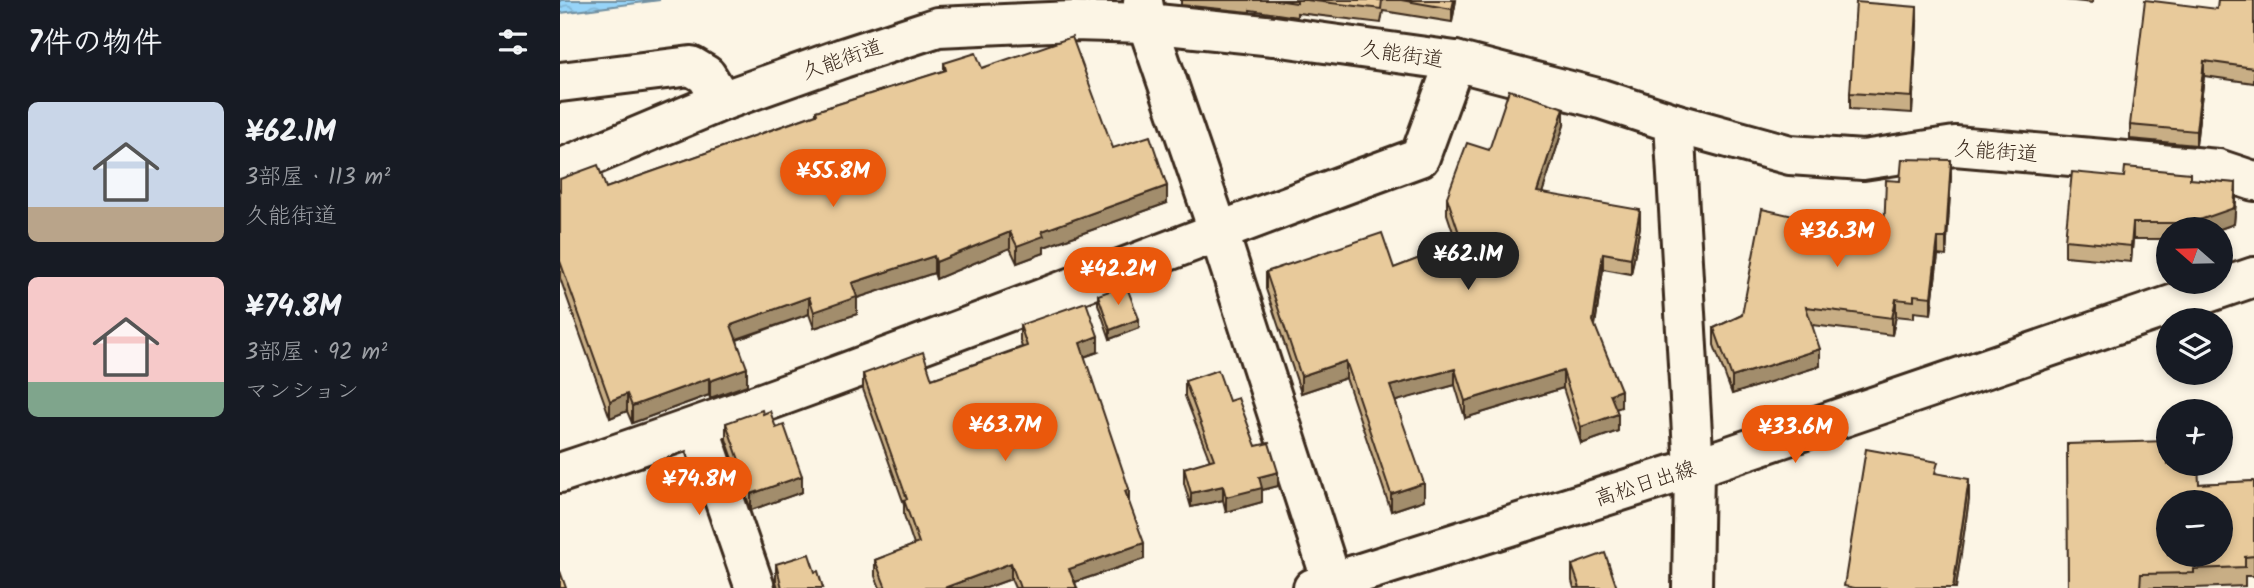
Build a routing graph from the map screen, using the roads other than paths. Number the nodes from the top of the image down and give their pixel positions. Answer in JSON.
{"nodes":[{"id":1,"x":1145,"y":12,"type":"edge"},
{"id":2,"x":1455,"y":61,"type":"junction"},
{"id":3,"x":560,"y":82,"type":"edge"},
{"id":4,"x":722,"y":101,"type":"junction"},
{"id":5,"x":1674,"y":123,"type":"junction"},
{"id":6,"x":560,"y":169,"type":"edge"},
{"id":7,"x":2254,"y":181,"type":"edge"},
{"id":8,"x":1218,"y":230,"type":"junction"},
{"id":9,"x":2254,"y":277,"type":"edge"},
{"id":10,"x":699,"y":427,"type":"junction"},
{"id":11,"x":1694,"y":468,"type":"junction"},
{"id":12,"x":560,"y":473,"type":"edge"},
{"id":13,"x":1327,"y":586,"type":"edge"},
{"id":14,"x":755,"y":588,"type":"edge"},
{"id":15,"x":1692,"y":588,"type":"edge"}],
"edges":[{"from":1,"to":2,"type":"street","name":"久能街道"},
{"from":1,"to":4,"type":"street","name":"久能街道"},
{"from":1,"to":8,"type":"street"},
{"from":2,"to":5,"type":"street","name":"久能街道"},
{"from":2,"to":8,"type":"street"},
{"from":3,"to":4,"type":"street"},
{"from":4,"to":6,"type":"street","name":"久能街道"},
{"from":5,"to":7,"type":"street","name":"久能街道"},
{"from":5,"to":11,"type":"street"},
{"from":8,"to":10,"type":"street"},
{"from":8,"to":13,"type":"street"},
{"from":9,"to":11,"type":"street","name":"高松日出線"},
{"from":10,"to":12,"type":"street"},
{"from":10,"to":14,"type":"street"},
{"from":11,"to":13,"type":"street","name":"高松日出線"},
{"from":11,"to":15,"type":"street"}]}
